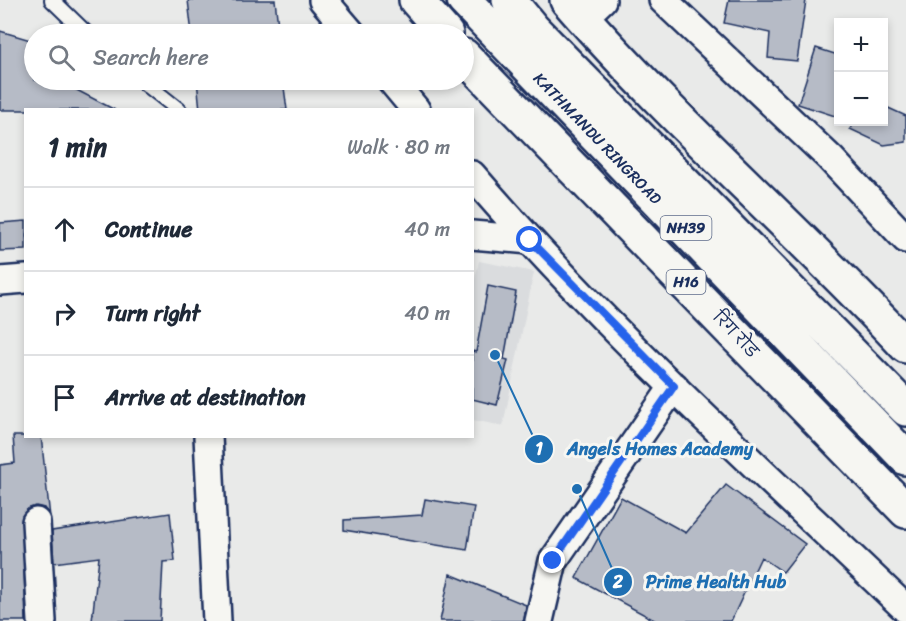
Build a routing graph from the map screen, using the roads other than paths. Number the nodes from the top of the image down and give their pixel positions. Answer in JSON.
{"nodes":[{"id":1,"x":52,"y":0,"type":"edge"},
{"id":2,"x":323,"y":0,"type":"edge"},
{"id":3,"x":416,"y":0,"type":"edge"},
{"id":4,"x":464,"y":0,"type":"edge"},
{"id":5,"x":509,"y":0,"type":"edge"},
{"id":6,"x":663,"y":0,"type":"edge"},
{"id":7,"x":584,"y":6,"type":"edge"},
{"id":8,"x":77,"y":24,"type":"edge"},
{"id":9,"x":343,"y":24,"type":"edge"},
{"id":10,"x":437,"y":24,"type":"edge"},
{"id":11,"x":474,"y":66,"type":"edge"},
{"id":12,"x":154,"y":90,"type":"edge"},
{"id":13,"x":399,"y":90,"type":"edge"},
{"id":14,"x":176,"y":108,"type":"edge"},
{"id":15,"x":414,"y":108,"type":"edge"},
{"id":16,"x":474,"y":177,"type":"edge"},
{"id":17,"x":474,"y":235,"type":"edge"},
{"id":18,"x":906,"y":239,"type":"edge"},
{"id":19,"x":530,"y":240,"type":"junction"},
{"id":20,"x":24,"y":279,"type":"edge"},
{"id":21,"x":0,"y":281,"type":"edge"},
{"id":22,"x":906,"y":346,"type":"edge"},
{"id":23,"x":674,"y":386,"type":"junction"},
{"id":24,"x":906,"y":409,"type":"edge"},
{"id":25,"x":208,"y":438,"type":"edge"},
{"id":26,"x":906,"y":458,"type":"edge"},
{"id":27,"x":906,"y":511,"type":"edge"},
{"id":28,"x":36,"y":522,"type":"dead end"},
{"id":29,"x":906,"y":609,"type":"edge"},
{"id":30,"x":42,"y":621,"type":"edge"},
{"id":31,"x":217,"y":621,"type":"edge"},
{"id":32,"x":539,"y":621,"type":"edge"}],
"edges":[{"from":1,"to":8,"type":"lane"},
{"from":2,"to":9,"type":"street"},
{"from":3,"to":10,"type":"main road"},
{"from":4,"to":26,"type":"main road","name":"KATHMANDU RINGROAD","number":"NH39"},
{"from":5,"to":24,"type":"main road","name":"KATHMANDU RINGROAD","number":"NH39"},
{"from":6,"to":18,"type":"street"},
{"from":7,"to":22,"type":"main road"},
{"from":11,"to":27,"type":"main road","name":"रिंग रोड","number":"H16"},
{"from":12,"to":14,"type":"lane"},
{"from":13,"to":15,"type":"street"},
{"from":16,"to":19,"type":"street"},
{"from":17,"to":19,"type":"street"},
{"from":19,"to":23,"type":"street"},
{"from":20,"to":21,"type":"street"},
{"from":23,"to":29,"type":"street"},
{"from":23,"to":32,"type":"street"},
{"from":25,"to":31,"type":"street"},
{"from":28,"to":30,"type":"street"}]}
